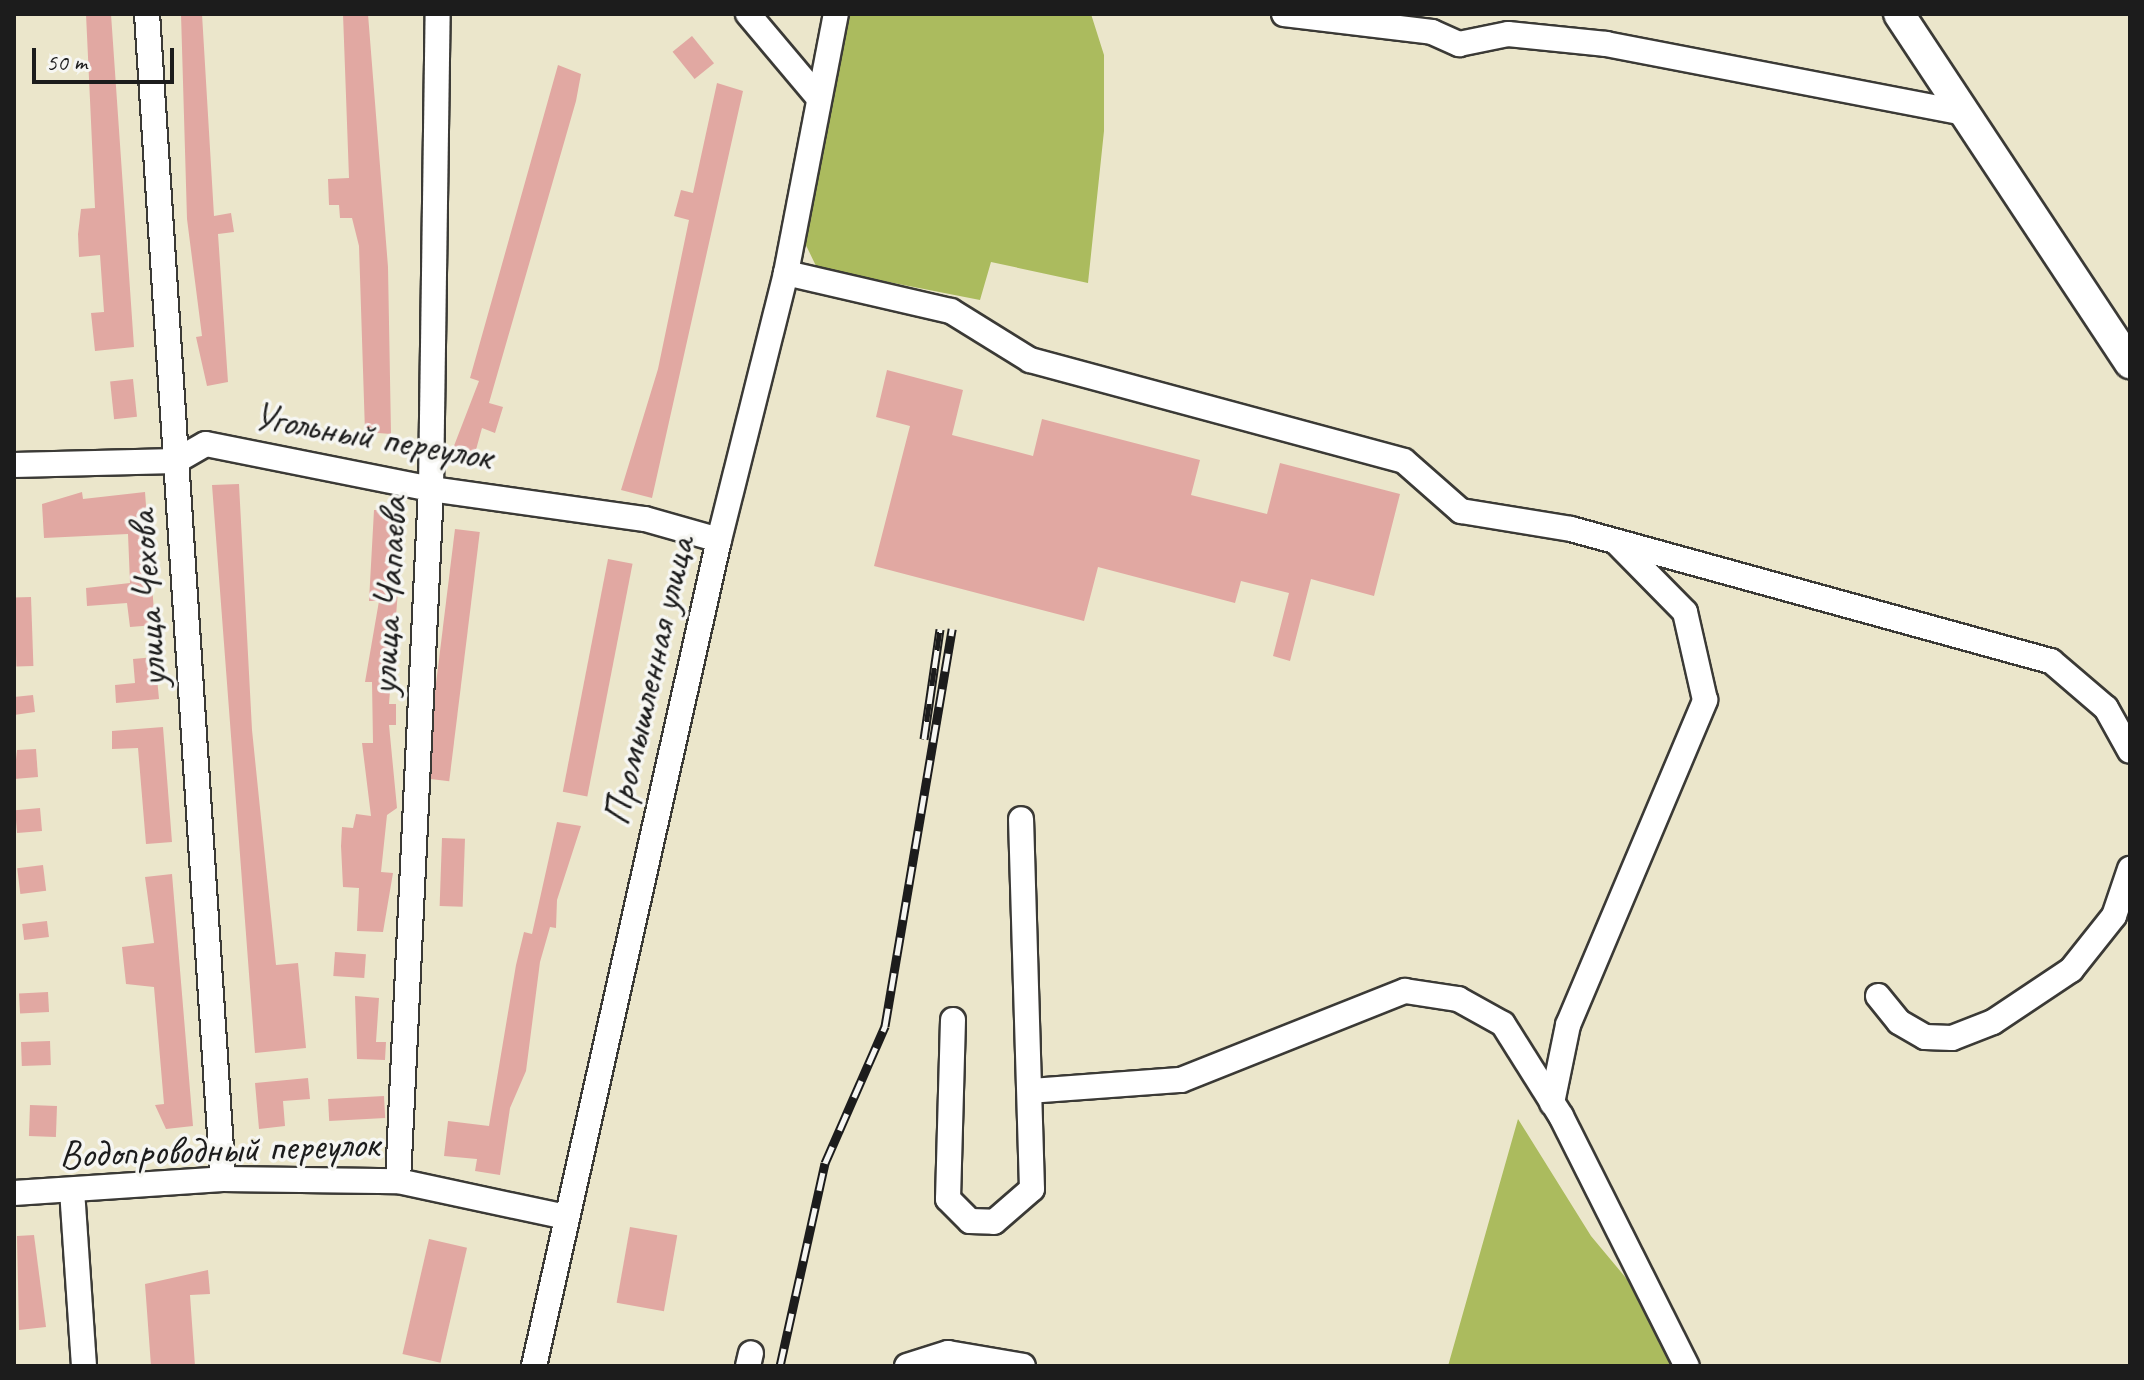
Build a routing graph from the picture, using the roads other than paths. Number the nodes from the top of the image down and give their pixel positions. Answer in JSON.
{"nodes":[{"id":1,"x":147,"y":14,"type":"edge"},
{"id":2,"x":438,"y":14,"type":"edge"},
{"id":3,"x":748,"y":14,"type":"edge"},
{"id":4,"x":836,"y":14,"type":"edge"},
{"id":5,"x":1284,"y":14,"type":"edge"},
{"id":6,"x":1899,"y":14,"type":"edge"},
{"id":7,"x":817,"y":96,"type":"junction"},
{"id":8,"x":1965,"y":113,"type":"junction"},
{"id":9,"x":786,"y":273,"type":"junction"},
{"id":10,"x":2130,"y":363,"type":"edge"},
{"id":11,"x":176,"y":461,"type":"junction"},
{"id":12,"x":14,"y":465,"type":"edge"},
{"id":13,"x":431,"y":489,"type":"junction"},
{"id":14,"x":719,"y":540,"type":"junction"},
{"id":15,"x":1616,"y":542,"type":"junction"},
{"id":16,"x":2130,"y":751,"type":"edge"},
{"id":17,"x":1021,"y":819,"type":"dead end"},
{"id":18,"x":2130,"y":869,"type":"edge"},
{"id":19,"x":1878,"y":996,"type":"dead end"},
{"id":20,"x":953,"y":1020,"type":"dead end"},
{"id":21,"x":1030,"y":1091,"type":"junction"},
{"id":22,"x":1552,"y":1103,"type":"junction"},
{"id":23,"x":223,"y":1179,"type":"junction"},
{"id":24,"x":398,"y":1181,"type":"junction"},
{"id":25,"x":72,"y":1190,"type":"junction"},
{"id":26,"x":14,"y":1193,"type":"edge"},
{"id":27,"x":566,"y":1217,"type":"junction"},
{"id":28,"x":84,"y":1366,"type":"edge"},
{"id":29,"x":534,"y":1366,"type":"edge"},
{"id":30,"x":907,"y":1366,"type":"edge"},
{"id":31,"x":1023,"y":1366,"type":"edge"},
{"id":32,"x":1687,"y":1366,"type":"edge"}],
"edges":[{"from":1,"to":11,"type":"street","name":"улица Чехова"},
{"from":2,"to":13,"type":"street","name":"улица Чапаева"},
{"from":3,"to":7,"type":"street"},
{"from":4,"to":7,"type":"street","name":"Промышленная улица"},
{"from":5,"to":8,"type":"street"},
{"from":6,"to":8,"type":"main road"},
{"from":7,"to":9,"type":"street","name":"Промышленная улица"},
{"from":8,"to":10,"type":"main road"},
{"from":9,"to":14,"type":"street","name":"Промышленная улица"},
{"from":9,"to":15,"type":"street"},
{"from":11,"to":12,"type":"street","name":"Угольный переулок"},
{"from":11,"to":13,"type":"street","name":"Угольный переулок"},
{"from":11,"to":23,"type":"street","name":"улица Чехова"},
{"from":13,"to":14,"type":"street","name":"Угольный переулок"},
{"from":13,"to":24,"type":"street","name":"улица Чапаева"},
{"from":14,"to":27,"type":"street","name":"Промышленная улица"},
{"from":15,"to":16,"type":"street"},
{"from":15,"to":22,"type":"street"},
{"from":17,"to":21,"type":"street"},
{"from":18,"to":19,"type":"street"},
{"from":20,"to":21,"type":"street"},
{"from":21,"to":22,"type":"street"},
{"from":22,"to":32,"type":"street"},
{"from":23,"to":24,"type":"street","name":"Водопроводный переулок"},
{"from":23,"to":25,"type":"street","name":"Водопроводный переулок"},
{"from":24,"to":27,"type":"street","name":"Водопроводный переулок"},
{"from":25,"to":26,"type":"street","name":"Водопроводный переулок"},
{"from":25,"to":28,"type":"street"},
{"from":27,"to":29,"type":"street","name":"Промышленная улица"},
{"from":30,"to":31,"type":"street"}]}
